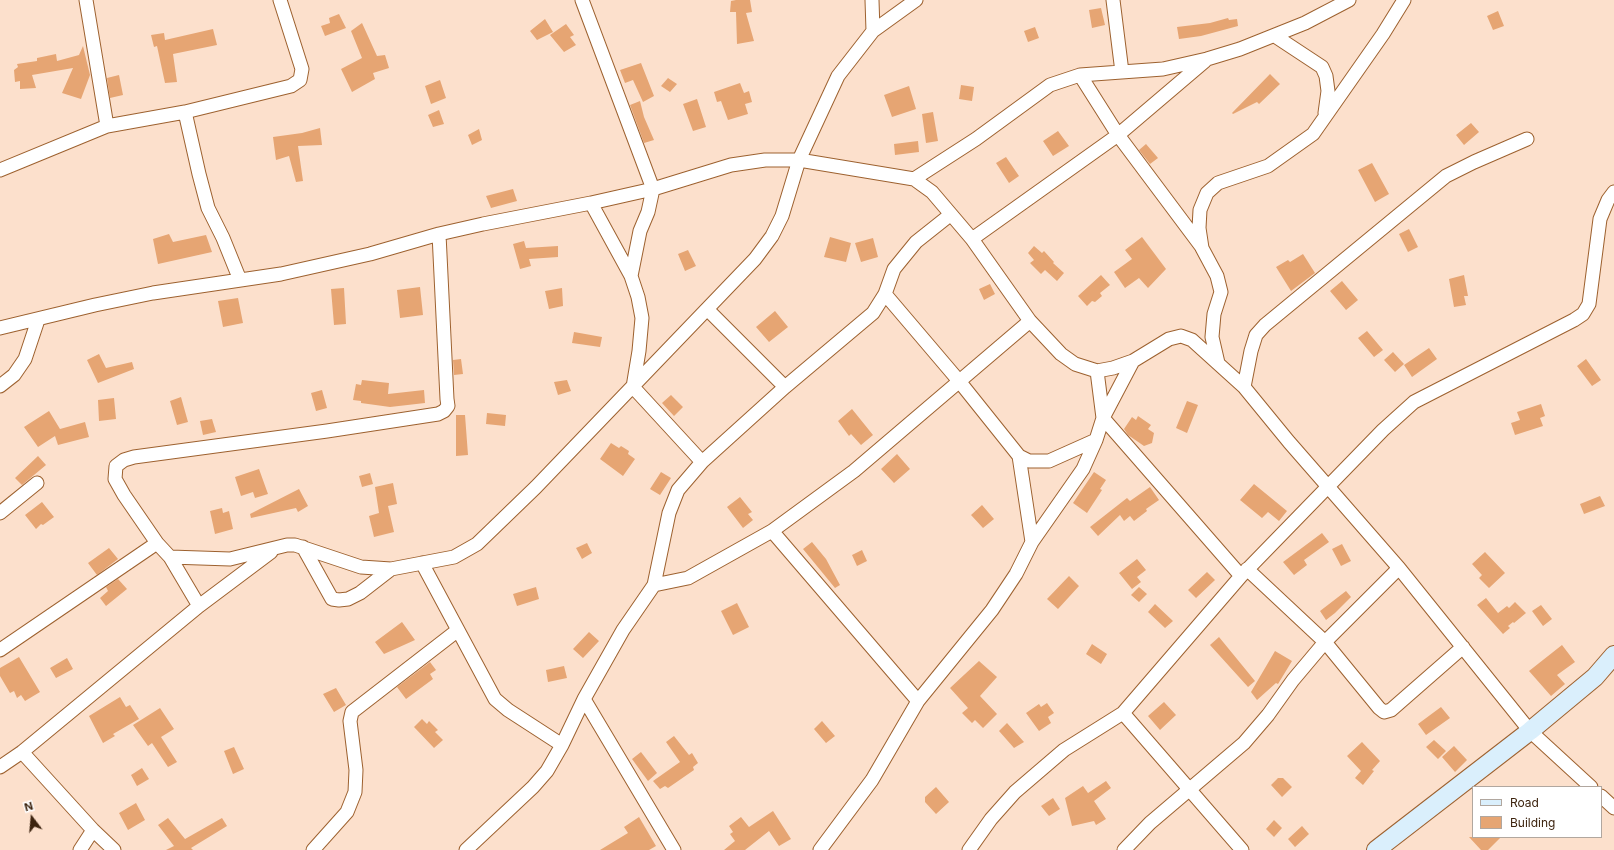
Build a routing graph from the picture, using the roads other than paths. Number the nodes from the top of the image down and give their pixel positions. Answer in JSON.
{"nodes":[{"id":1,"x":86,"y":0,"type":"edge"},
{"id":2,"x":280,"y":0,"type":"edge"},
{"id":3,"x":582,"y":0,"type":"edge"},
{"id":4,"x":872,"y":0,"type":"edge"},
{"id":5,"x":916,"y":0,"type":"edge"},
{"id":6,"x":1113,"y":0,"type":"edge"},
{"id":7,"x":1349,"y":0,"type":"edge"},
{"id":8,"x":1404,"y":0,"type":"edge"},
{"id":9,"x":872,"y":31,"type":"junction"},
{"id":10,"x":1275,"y":36,"type":"junction"},
{"id":11,"x":1207,"y":59,"type":"junction"},
{"id":12,"x":1122,"y":72,"type":"junction"},
{"id":13,"x":1080,"y":75,"type":"junction"},
{"id":14,"x":185,"y":112,"type":"junction"},
{"id":15,"x":1324,"y":117,"type":"junction"},
{"id":16,"x":107,"y":126,"type":"junction"},
{"id":17,"x":1118,"y":135,"type":"junction"},
{"id":18,"x":1527,"y":138,"type":"dead end"},
{"id":19,"x":799,"y":160,"type":"junction"},
{"id":20,"x":0,"y":170,"type":"edge"},
{"id":21,"x":914,"y":179,"type":"junction"},
{"id":22,"x":653,"y":189,"type":"junction"},
{"id":23,"x":1614,"y":192,"type":"edge"},
{"id":24,"x":591,"y":203,"type":"junction"},
{"id":25,"x":950,"y":215,"type":"junction"},
{"id":26,"x":439,"y":234,"type":"junction"},
{"id":27,"x":972,"y":240,"type":"junction"},
{"id":28,"x":1202,"y":248,"type":"junction"},
{"id":29,"x":631,"y":276,"type":"junction"},
{"id":30,"x":240,"y":280,"type":"junction"},
{"id":31,"x":885,"y":294,"type":"junction"},
{"id":32,"x":707,"y":309,"type":"junction"},
{"id":33,"x":38,"y":320,"type":"junction"},
{"id":34,"x":1030,"y":321,"type":"junction"},
{"id":35,"x":0,"y":328,"type":"edge"},
{"id":36,"x":1133,"y":361,"type":"junction"},
{"id":37,"x":1218,"y":363,"type":"junction"},
{"id":38,"x":1097,"y":371,"type":"junction"},
{"id":39,"x":959,"y":381,"type":"junction"},
{"id":40,"x":0,"y":386,"type":"edge"},
{"id":41,"x":632,"y":387,"type":"junction"},
{"id":42,"x":785,"y":387,"type":"junction"},
{"id":43,"x":1244,"y":387,"type":"junction"},
{"id":44,"x":1103,"y":418,"type":"junction"},
{"id":45,"x":1096,"y":440,"type":"junction"},
{"id":46,"x":1019,"y":456,"type":"junction"},
{"id":47,"x":702,"y":462,"type":"junction"},
{"id":48,"x":37,"y":483,"type":"dead end"},
{"id":49,"x":1329,"y":486,"type":"junction"},
{"id":50,"x":0,"y":513,"type":"edge"},
{"id":51,"x":772,"y":530,"type":"junction"},
{"id":52,"x":1032,"y":542,"type":"junction"},
{"id":53,"x":157,"y":543,"type":"junction"},
{"id":54,"x":303,"y":547,"type":"junction"},
{"id":55,"x":275,"y":549,"type":"junction"},
{"id":56,"x":170,"y":557,"type":"junction"},
{"id":57,"x":422,"y":563,"type":"junction"},
{"id":58,"x":391,"y":568,"type":"junction"},
{"id":59,"x":1399,"y":568,"type":"junction"},
{"id":60,"x":1244,"y":572,"type":"junction"},
{"id":61,"x":654,"y":585,"type":"junction"},
{"id":62,"x":199,"y":606,"type":"junction"},
{"id":63,"x":458,"y":630,"type":"junction"},
{"id":64,"x":1325,"y":642,"type":"junction"},
{"id":65,"x":1462,"y":647,"type":"junction"},
{"id":66,"x":0,"y":650,"type":"edge"},
{"id":67,"x":1614,"y":655,"type":"edge"},
{"id":68,"x":584,"y":699,"type":"junction"},
{"id":69,"x":918,"y":701,"type":"junction"},
{"id":70,"x":1123,"y":713,"type":"junction"},
{"id":71,"x":1530,"y":731,"type":"junction"},
{"id":72,"x":562,"y":745,"type":"junction"},
{"id":73,"x":22,"y":752,"type":"junction"},
{"id":74,"x":0,"y":767,"type":"edge"},
{"id":75,"x":1590,"y":786,"type":"edge"},
{"id":76,"x":1191,"y":790,"type":"junction"},
{"id":77,"x":1602,"y":797,"type":"edge"},
{"id":78,"x":1614,"y":808,"type":"edge"},
{"id":79,"x":93,"y":830,"type":"junction"},
{"id":80,"x":80,"y":850,"type":"edge"},
{"id":81,"x":114,"y":850,"type":"edge"},
{"id":82,"x":313,"y":850,"type":"edge"},
{"id":83,"x":466,"y":850,"type":"edge"},
{"id":84,"x":674,"y":850,"type":"edge"},
{"id":85,"x":820,"y":850,"type":"edge"},
{"id":86,"x":969,"y":850,"type":"edge"},
{"id":87,"x":1124,"y":850,"type":"edge"},
{"id":88,"x":1242,"y":850,"type":"edge"},
{"id":89,"x":1376,"y":850,"type":"edge"}],
"edges":[{"from":1,"to":16,"type":"street"},
{"from":2,"to":14,"type":"street"},
{"from":3,"to":22,"type":"street"},
{"from":4,"to":9,"type":"street"},
{"from":5,"to":9,"type":"street"},
{"from":6,"to":12,"type":"street"},
{"from":7,"to":10,"type":"street"},
{"from":8,"to":15,"type":"street"},
{"from":9,"to":19,"type":"street"},
{"from":10,"to":11,"type":"street"},
{"from":10,"to":15,"type":"street"},
{"from":11,"to":12,"type":"street"},
{"from":11,"to":17,"type":"street"},
{"from":12,"to":13,"type":"street"},
{"from":13,"to":17,"type":"street"},
{"from":13,"to":21,"type":"street"},
{"from":14,"to":16,"type":"street"},
{"from":14,"to":30,"type":"street"},
{"from":15,"to":28,"type":"street"},
{"from":16,"to":20,"type":"street"},
{"from":17,"to":27,"type":"street"},
{"from":17,"to":28,"type":"street"},
{"from":18,"to":43,"type":"street"},
{"from":19,"to":21,"type":"street"},
{"from":19,"to":22,"type":"street"},
{"from":19,"to":32,"type":"street"},
{"from":21,"to":25,"type":"street"},
{"from":22,"to":24,"type":"street"},
{"from":22,"to":29,"type":"street"},
{"from":23,"to":49,"type":"street"},
{"from":24,"to":26,"type":"street"},
{"from":24,"to":29,"type":"street"},
{"from":25,"to":27,"type":"street"},
{"from":25,"to":31,"type":"street"},
{"from":26,"to":30,"type":"street"},
{"from":26,"to":53,"type":"street"},
{"from":27,"to":34,"type":"street"},
{"from":28,"to":37,"type":"street"},
{"from":29,"to":41,"type":"street"},
{"from":30,"to":33,"type":"street"},
{"from":31,"to":39,"type":"street"},
{"from":31,"to":42,"type":"street"},
{"from":32,"to":41,"type":"street"},
{"from":32,"to":42,"type":"street"},
{"from":33,"to":35,"type":"street"},
{"from":33,"to":40,"type":"street"},
{"from":34,"to":38,"type":"street"},
{"from":34,"to":39,"type":"street"},
{"from":36,"to":37,"type":"street"},
{"from":36,"to":38,"type":"street"},
{"from":36,"to":44,"type":"street"},
{"from":37,"to":43,"type":"street"},
{"from":38,"to":44,"type":"street"},
{"from":39,"to":46,"type":"street"},
{"from":39,"to":51,"type":"street"},
{"from":41,"to":47,"type":"street"},
{"from":41,"to":57,"type":"street"},
{"from":42,"to":47,"type":"street"},
{"from":43,"to":49,"type":"street"},
{"from":44,"to":45,"type":"street"},
{"from":44,"to":60,"type":"street"},
{"from":45,"to":46,"type":"street"},
{"from":45,"to":52,"type":"street"},
{"from":46,"to":52,"type":"street"},
{"from":47,"to":61,"type":"street"},
{"from":48,"to":50,"type":"street"},
{"from":49,"to":59,"type":"street"},
{"from":49,"to":60,"type":"street"},
{"from":51,"to":61,"type":"street"},
{"from":51,"to":69,"type":"street"},
{"from":52,"to":69,"type":"street"},
{"from":53,"to":56,"type":"street"},
{"from":53,"to":66,"type":"street"},
{"from":54,"to":55,"type":"street"},
{"from":54,"to":58,"type":"street"},
{"from":54,"to":58,"type":"street"},
{"from":55,"to":56,"type":"street"},
{"from":55,"to":62,"type":"street"},
{"from":56,"to":62,"type":"street"},
{"from":57,"to":58,"type":"street"},
{"from":57,"to":63,"type":"street"},
{"from":59,"to":64,"type":"street"},
{"from":59,"to":65,"type":"street"},
{"from":60,"to":64,"type":"street"},
{"from":60,"to":70,"type":"street"},
{"from":61,"to":68,"type":"street"},
{"from":62,"to":73,"type":"street"},
{"from":63,"to":72,"type":"street"},
{"from":63,"to":82,"type":"street"},
{"from":64,"to":65,"type":"street"},
{"from":64,"to":76,"type":"street"},
{"from":65,"to":71,"type":"street"},
{"from":67,"to":71,"type":"street"},
{"from":68,"to":72,"type":"street"},
{"from":68,"to":84,"type":"street"},
{"from":69,"to":85,"type":"street"},
{"from":70,"to":76,"type":"street"},
{"from":70,"to":86,"type":"street"},
{"from":71,"to":75,"type":"street"},
{"from":71,"to":89,"type":"street"},
{"from":72,"to":83,"type":"street"},
{"from":73,"to":74,"type":"street"},
{"from":73,"to":79,"type":"street"},
{"from":76,"to":87,"type":"street"},
{"from":76,"to":88,"type":"street"},
{"from":77,"to":78,"type":"street"},
{"from":79,"to":80,"type":"street"},
{"from":79,"to":81,"type":"street"}]}
